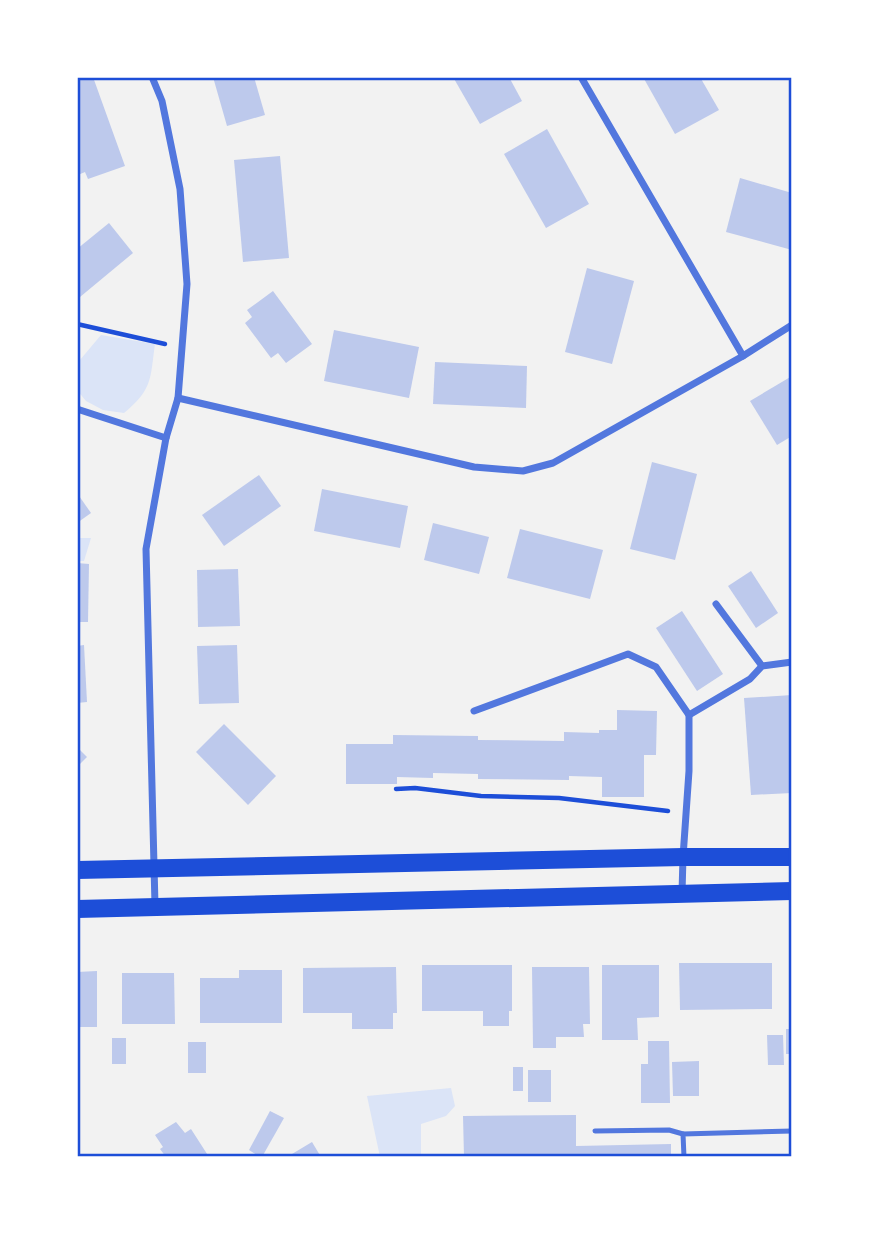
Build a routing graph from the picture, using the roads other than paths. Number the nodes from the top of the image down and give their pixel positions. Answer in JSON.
{"nodes":[{"id":1,"x":152,"y":77,"type":"edge"},
{"id":2,"x":581,"y":77,"type":"edge"},
{"id":3,"x":792,"y":325,"type":"edge"},
{"id":4,"x":743,"y":356,"type":"junction"},
{"id":5,"x":178,"y":398,"type":"junction"},
{"id":6,"x":77,"y":408,"type":"edge"},
{"id":7,"x":166,"y":438,"type":"junction"},
{"id":8,"x":716,"y":604,"type":"dead end"},
{"id":9,"x":792,"y":662,"type":"edge"},
{"id":10,"x":762,"y":666,"type":"junction"},
{"id":11,"x":474,"y":711,"type":"dead end"},
{"id":12,"x":689,"y":715,"type":"junction"},
{"id":13,"x":683,"y":857,"type":"junction"},
{"id":14,"x":792,"y":857,"type":"edge"},
{"id":15,"x":153,"y":869,"type":"junction"},
{"id":16,"x":77,"y":870,"type":"edge"},
{"id":17,"x":792,"y":891,"type":"edge"},
{"id":18,"x":682,"y":894,"type":"junction"},
{"id":19,"x":155,"y":907,"type":"junction"},
{"id":20,"x":77,"y":909,"type":"edge"},
{"id":21,"x":595,"y":1131,"type":"dead end"},
{"id":22,"x":792,"y":1131,"type":"edge"},
{"id":23,"x":683,"y":1134,"type":"junction"},
{"id":24,"x":684,"y":1157,"type":"edge"}],
"edges":[{"from":1,"to":5,"type":"street"},
{"from":2,"to":4,"type":"street"},
{"from":3,"to":4,"type":"street"},
{"from":4,"to":5,"type":"street"},
{"from":5,"to":7,"type":"street"},
{"from":6,"to":7,"type":"street"},
{"from":7,"to":15,"type":"street"},
{"from":8,"to":10,"type":"street"},
{"from":9,"to":10,"type":"street"},
{"from":10,"to":12,"type":"street"},
{"from":11,"to":12,"type":"street"},
{"from":12,"to":13,"type":"street"},
{"from":13,"to":14,"type":"main road"},
{"from":13,"to":15,"type":"main road"},
{"from":13,"to":18,"type":"street"},
{"from":15,"to":16,"type":"main road"},
{"from":15,"to":19,"type":"street"},
{"from":17,"to":18,"type":"main road"},
{"from":18,"to":19,"type":"main road"},
{"from":19,"to":20,"type":"main road"},
{"from":21,"to":23,"type":"lane"},
{"from":22,"to":23,"type":"lane"},
{"from":23,"to":24,"type":"lane"}]}
